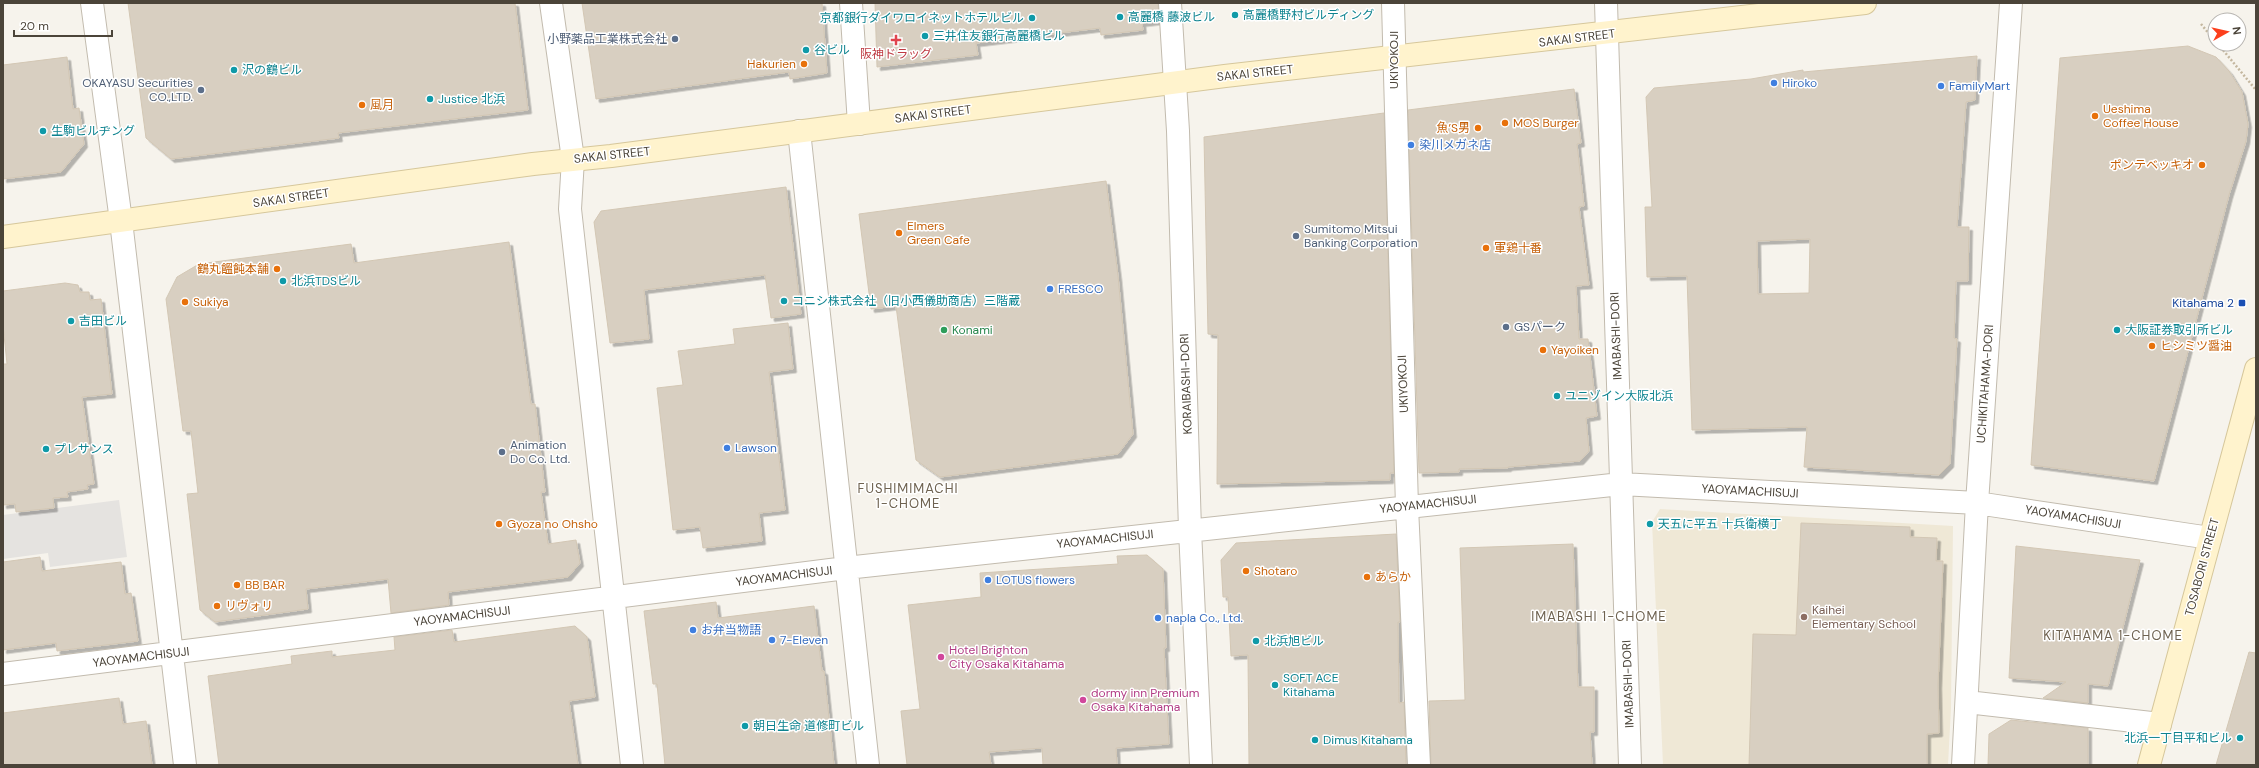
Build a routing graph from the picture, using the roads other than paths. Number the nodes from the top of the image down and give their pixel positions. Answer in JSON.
{"nodes":[{"id":1,"x":92,"y":3,"type":"edge"},
{"id":2,"x":551,"y":3,"type":"edge"},
{"id":3,"x":851,"y":3,"type":"edge"},
{"id":4,"x":1170,"y":3,"type":"edge"},
{"id":5,"x":1393,"y":3,"type":"edge"},
{"id":6,"x":1606,"y":3,"type":"edge"},
{"id":7,"x":1865,"y":3,"type":"edge"},
{"id":8,"x":2011,"y":3,"type":"edge"},
{"id":9,"x":1607,"y":34,"type":"junction"},
{"id":10,"x":1394,"y":59,"type":"junction"},
{"id":11,"x":1176,"y":82,"type":"junction"},
{"id":12,"x":859,"y":124,"type":"junction"},
{"id":13,"x":799,"y":131,"type":"junction"},
{"id":14,"x":573,"y":159,"type":"junction"},
{"id":15,"x":121,"y":221,"type":"junction"},
{"id":16,"x":3,"y":237,"type":"edge"},
{"id":17,"x":2256,"y":369,"type":"edge"},
{"id":18,"x":1621,"y":484,"type":"junction"},
{"id":19,"x":1977,"y":503,"type":"junction"},
{"id":20,"x":1407,"y":507,"type":"junction"},
{"id":21,"x":1190,"y":530,"type":"junction"},
{"id":22,"x":2210,"y":538,"type":"junction"},
{"id":23,"x":846,"y":568,"type":"junction"},
{"id":24,"x":612,"y":598,"type":"junction"},
{"id":25,"x":173,"y":653,"type":"junction"},
{"id":26,"x":3,"y":674,"type":"edge"},
{"id":27,"x":1967,"y":702,"type":"junction"},
{"id":28,"x":2160,"y":724,"type":"junction"},
{"id":29,"x":185,"y":765,"type":"edge"},
{"id":30,"x":632,"y":765,"type":"edge"},
{"id":31,"x":868,"y":765,"type":"edge"},
{"id":32,"x":1202,"y":765,"type":"edge"},
{"id":33,"x":1419,"y":765,"type":"edge"},
{"id":34,"x":1630,"y":765,"type":"edge"},
{"id":35,"x":1963,"y":765,"type":"edge"},
{"id":36,"x":2149,"y":765,"type":"edge"}],
"edges":[{"from":1,"to":15,"type":"street"},
{"from":2,"to":14,"type":"street"},
{"from":3,"to":12,"type":"street"},
{"from":4,"to":11,"type":"street","name":"KORAIBASHI-DORI"},
{"from":5,"to":10,"type":"street","name":"UKIYOKOJI"},
{"from":6,"to":9,"type":"street","name":"IMABASHI-DORI"},
{"from":7,"to":9,"type":"main road","name":"SAKAI STREET"},
{"from":8,"to":19,"type":"street","name":"UCHIKITAHAMA-DORI"},
{"from":9,"to":10,"type":"main road","name":"SAKAI STREET"},
{"from":9,"to":18,"type":"street","name":"IMABASHI-DORI"},
{"from":10,"to":11,"type":"main road","name":"SAKAI STREET"},
{"from":10,"to":20,"type":"street","name":"UKIYOKOJI"},
{"from":11,"to":12,"type":"main road","name":"SAKAI STREET"},
{"from":11,"to":21,"type":"street","name":"KORAIBASHI-DORI"},
{"from":12,"to":13,"type":"main road","name":"SAKAI STREET"},
{"from":13,"to":14,"type":"main road","name":"SAKAI STREET"},
{"from":13,"to":23,"type":"street"},
{"from":14,"to":15,"type":"main road","name":"SAKAI STREET"},
{"from":14,"to":24,"type":"street"},
{"from":15,"to":16,"type":"main road","name":"SAKAI STREET"},
{"from":15,"to":25,"type":"street"},
{"from":17,"to":22,"type":"main road","name":"TOSABORI STREET"},
{"from":18,"to":19,"type":"street","name":"YAOYAMACHISUJI"},
{"from":18,"to":20,"type":"street","name":"YAOYAMACHISUJI"},
{"from":18,"to":34,"type":"street","name":"IMABASHI-DORI"},
{"from":19,"to":22,"type":"street","name":"YAOYAMACHISUJI"},
{"from":19,"to":27,"type":"street","name":"UCHIKITAHAMA-DORI"},
{"from":20,"to":21,"type":"street","name":"YAOYAMACHISUJI"},
{"from":20,"to":33,"type":"street","name":"UKIYOKOJI"},
{"from":21,"to":23,"type":"street","name":"YAOYAMACHISUJI"},
{"from":21,"to":32,"type":"street","name":"KORAIBASHI-DORI"},
{"from":22,"to":28,"type":"main road","name":"TOSABORI STREET"},
{"from":23,"to":24,"type":"street","name":"YAOYAMACHISUJI"},
{"from":23,"to":31,"type":"street"},
{"from":24,"to":25,"type":"street","name":"YAOYAMACHISUJI"},
{"from":24,"to":30,"type":"street"},
{"from":25,"to":26,"type":"street","name":"YAOYAMACHISUJI"},
{"from":25,"to":29,"type":"street"},
{"from":27,"to":28,"type":"street"},
{"from":27,"to":35,"type":"street","name":"UCHIKITAHAMA-DORI"},
{"from":28,"to":36,"type":"main road","name":"TOSABORI STREET"}]}
